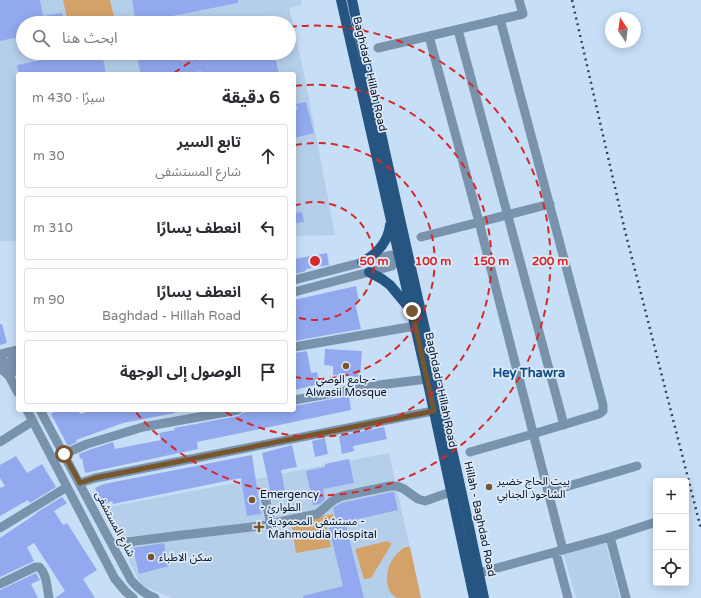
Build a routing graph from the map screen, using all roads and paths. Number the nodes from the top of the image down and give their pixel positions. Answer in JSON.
{"nodes":[{"id":1,"x":341,"y":0,"type":"edge"},
{"id":2,"x":352,"y":0,"type":"edge"},
{"id":3,"x":519,"y":0,"type":"edge"},
{"id":4,"x":500,"y":19,"type":"junction"},
{"id":5,"x":458,"y":30,"type":"junction"},
{"id":6,"x":430,"y":36,"type":"junction"},
{"id":7,"x":378,"y":48,"type":"dead end"},
{"id":8,"x":550,"y":204,"type":"junction"},
{"id":9,"x":507,"y":215,"type":"junction"},
{"id":10,"x":391,"y":221,"type":"junction"},
{"id":11,"x":479,"y":222,"type":"junction"},
{"id":12,"x":421,"y":237,"type":"dead end"},
{"id":13,"x":362,"y":262,"type":"junction"},
{"id":14,"x":369,"y":272,"type":"junction"},
{"id":15,"x":296,"y":279,"type":"edge"},
{"id":16,"x":296,"y":291,"type":"edge"},
{"id":17,"x":412,"y":311,"type":"junction"},
{"id":18,"x":415,"y":326,"type":"junction"},
{"id":19,"x":296,"y":347,"type":"edge"},
{"id":20,"x":8,"y":360,"type":"edge"},
{"id":21,"x":16,"y":370,"type":"edge"},
{"id":22,"x":427,"y":379,"type":"junction"},
{"id":23,"x":16,"y":380,"type":"edge"},
{"id":24,"x":296,"y":400,"type":"edge"},
{"id":25,"x":434,"y":411,"type":"junction"},
{"id":26,"x":28,"y":412,"type":"edge"},
{"id":27,"x":44,"y":412,"type":"edge"},
{"id":28,"x":227,"y":412,"type":"edge"},
{"id":29,"x":33,"y":421,"type":"junction"},
{"id":30,"x":564,"y":425,"type":"junction"},
{"id":31,"x":533,"y":434,"type":"junction"},
{"id":32,"x":0,"y":442,"type":"edge"},
{"id":33,"x":470,"y":452,"type":"dead end"},
{"id":34,"x":64,"y":454,"type":"junction"},
{"id":35,"x":637,"y":466,"type":"dead end"},
{"id":36,"x":80,"y":483,"type":"junction"},
{"id":37,"x":67,"y":487,"type":"junction"},
{"id":38,"x":451,"y":492,"type":"junction"},
{"id":39,"x":548,"y":492,"type":"junction"},
{"id":40,"x":265,"y":497,"type":"dead end"},
{"id":41,"x":653,"y":523,"type":"edge"},
{"id":42,"x":270,"y":524,"type":"junction"},
{"id":43,"x":0,"y":528,"type":"edge"},
{"id":44,"x":610,"y":538,"type":"junction"},
{"id":45,"x":112,"y":544,"type":"junction"},
{"id":46,"x":560,"y":551,"type":"junction"},
{"id":47,"x":479,"y":573,"type":"junction"},
{"id":48,"x":0,"y":584,"type":"edge"},
{"id":49,"x":139,"y":589,"type":"junction"},
{"id":50,"x":49,"y":598,"type":"edge"},
{"id":51,"x":133,"y":598,"type":"edge"},
{"id":52,"x":155,"y":598,"type":"edge"},
{"id":53,"x":474,"y":598,"type":"edge"},
{"id":54,"x":484,"y":598,"type":"edge"},
{"id":55,"x":568,"y":598,"type":"edge"},
{"id":56,"x":626,"y":598,"type":"edge"}],
"edges":[{"from":1,"to":10,"type":"main road","name":"Baghdad - Hillah Road"},
{"from":2,"to":47,"type":"main road","name":"Hillah - Baghdad Road"},
{"from":3,"to":4,"type":"street"},
{"from":4,"to":5,"type":"street"},
{"from":4,"to":8,"type":"street"},
{"from":5,"to":6,"type":"street"},
{"from":5,"to":9,"type":"street"},
{"from":6,"to":7,"type":"street"},
{"from":6,"to":11,"type":"street"},
{"from":8,"to":9,"type":"street"},
{"from":8,"to":30,"type":"street"},
{"from":9,"to":11,"type":"street"},
{"from":9,"to":30,"type":"street"},
{"from":10,"to":13,"type":"main road"},
{"from":10,"to":17,"type":"main road","name":"Baghdad - Hillah Road"},
{"from":11,"to":12,"type":"street"},
{"from":11,"to":31,"type":"street"},
{"from":13,"to":14,"type":"street"},
{"from":13,"to":15,"type":"street"},
{"from":14,"to":16,"type":"street"},
{"from":14,"to":17,"type":"main road"},
{"from":17,"to":18,"type":"main road","name":"Baghdad - Hillah Road"},
{"from":18,"to":19,"type":"street"},
{"from":18,"to":22,"type":"main road","name":"Baghdad - Hillah Road"},
{"from":20,"to":21,"type":"street"},
{"from":20,"to":23,"type":"street"},
{"from":22,"to":24,"type":"street"},
{"from":22,"to":25,"type":"main road","name":"Baghdad - Hillah Road"},
{"from":25,"to":36,"type":"street"},
{"from":25,"to":38,"type":"main road","name":"Baghdad - Hillah Road"},
{"from":26,"to":29,"type":"street"},
{"from":27,"to":34,"type":"street","name":"شارع المستشفى"},
{"from":28,"to":34,"type":"street"},
{"from":29,"to":32,"type":"street"},
{"from":29,"to":37,"type":"street"},
{"from":30,"to":31,"type":"street"},
{"from":31,"to":33,"type":"street"},
{"from":31,"to":39,"type":"street"},
{"from":34,"to":36,"type":"street","name":"شارع المستشفى"},
{"from":35,"to":39,"type":"street"},
{"from":36,"to":45,"type":"street","name":"شارع المستشفى"},
{"from":37,"to":43,"type":"street"},
{"from":37,"to":51,"type":"street"},
{"from":38,"to":42,"type":"street"},
{"from":38,"to":53,"type":"main road","name":"Baghdad - Hillah Road"},
{"from":39,"to":46,"type":"street"},
{"from":40,"to":42,"type":"street"},
{"from":41,"to":44,"type":"street"},
{"from":42,"to":45,"type":"street"},
{"from":44,"to":46,"type":"street"},
{"from":44,"to":56,"type":"street"},
{"from":45,"to":49,"type":"street","name":"شارع المستشفى"},
{"from":46,"to":47,"type":"street"},
{"from":46,"to":55,"type":"street"},
{"from":47,"to":54,"type":"main road","name":"Hillah - Baghdad Road"},
{"from":48,"to":50,"type":"street"},
{"from":49,"to":51,"type":"street"},
{"from":49,"to":52,"type":"street","name":"شارع المستشفى"}]}
